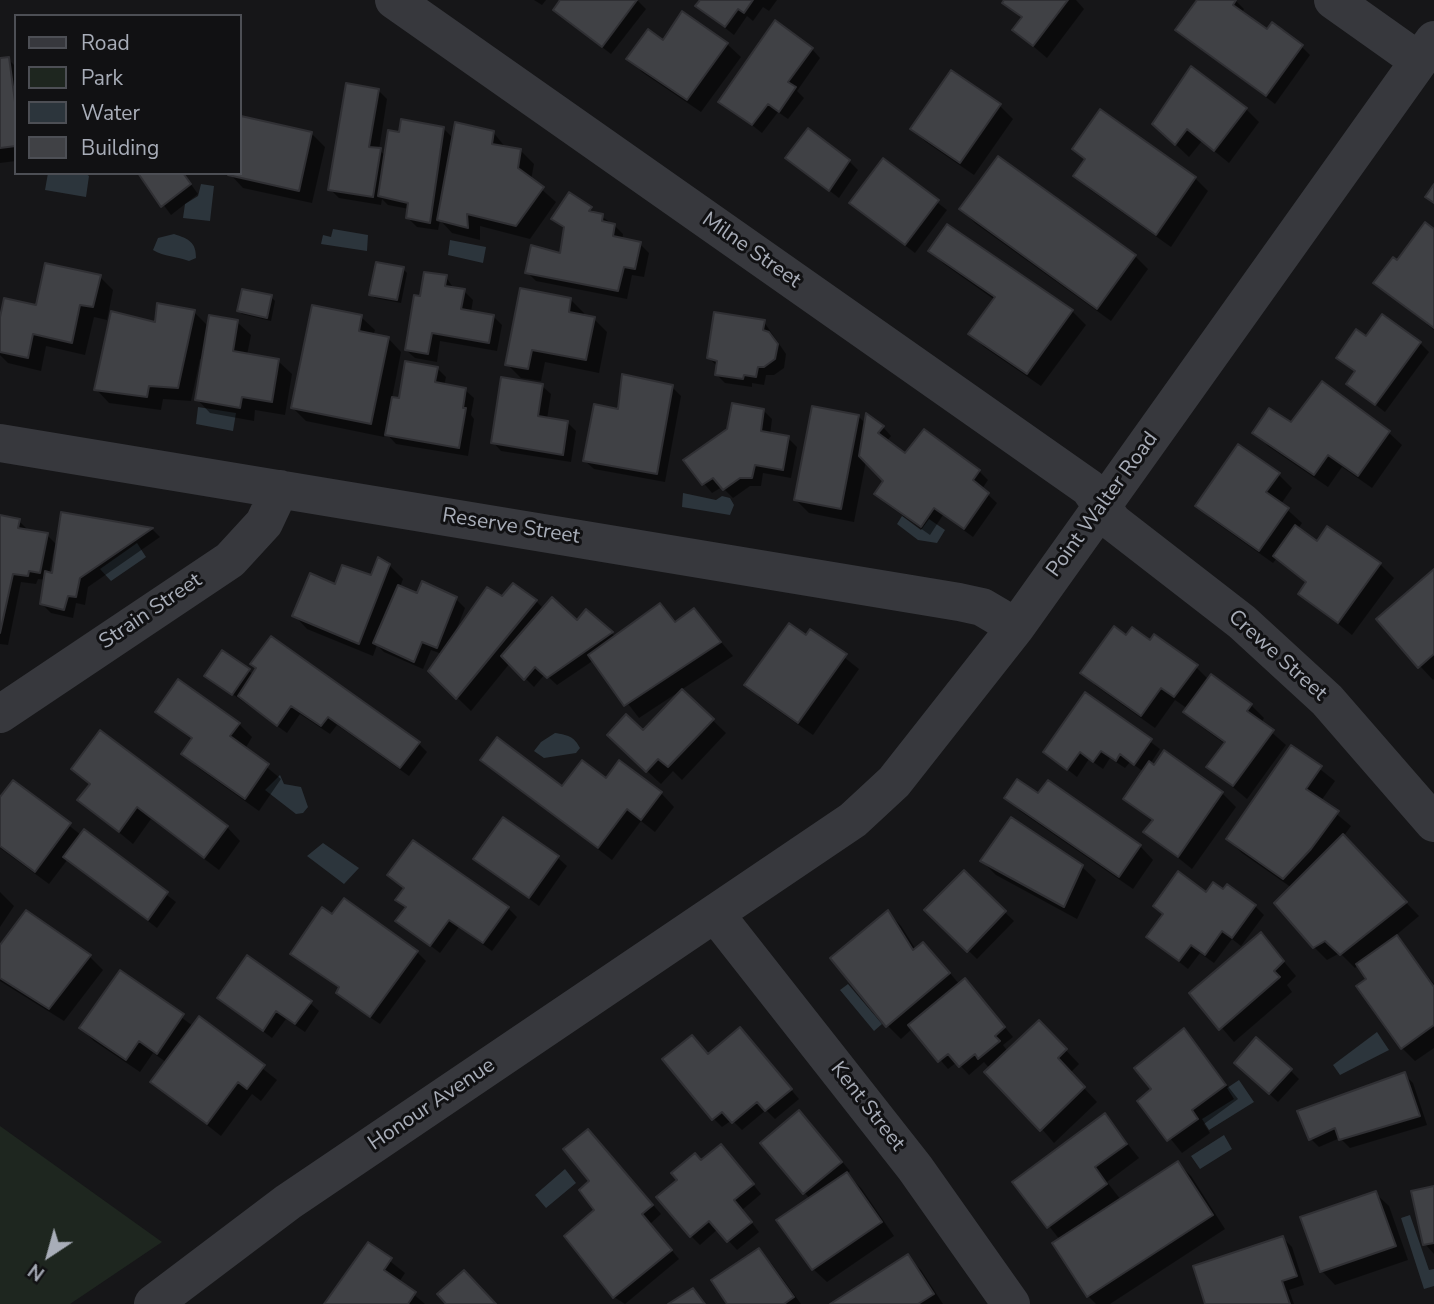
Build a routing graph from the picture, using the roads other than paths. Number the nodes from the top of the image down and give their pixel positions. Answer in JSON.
{"nodes":[{"id":1,"x":394,"y":0,"type":"edge"},
{"id":2,"x":1333,"y":0,"type":"edge"},
{"id":3,"x":1427,"y":51,"type":"edge"},
{"id":4,"x":0,"y":443,"type":"edge"},
{"id":5,"x":280,"y":489,"type":"junction"},
{"id":6,"x":1102,"y":507,"type":"junction"},
{"id":7,"x":1016,"y":627,"type":"junction"},
{"id":8,"x":0,"y":714,"type":"edge"},
{"id":9,"x":1434,"y":823,"type":"edge"},
{"id":10,"x":716,"y":915,"type":"junction"},
{"id":11,"x":153,"y":1304,"type":"edge"},
{"id":12,"x":1012,"y":1304,"type":"edge"}],
"edges":[{"from":1,"to":6,"type":"street","name":"Milne Street"},
{"from":2,"to":3,"type":"street"},
{"from":3,"to":6,"type":"street","name":"Point Walter Road"},
{"from":4,"to":5,"type":"street","name":"Reserve Street"},
{"from":5,"to":7,"type":"street","name":"Reserve Street"},
{"from":5,"to":8,"type":"street","name":"Strain Street"},
{"from":6,"to":7,"type":"street","name":"Point Walter Road"},
{"from":6,"to":9,"type":"street","name":"Crewe Street"},
{"from":7,"to":10,"type":"street","name":"Point Walter Road"},
{"from":10,"to":11,"type":"street","name":"Honour Avenue"},
{"from":10,"to":12,"type":"street","name":"Kent Street"}]}
